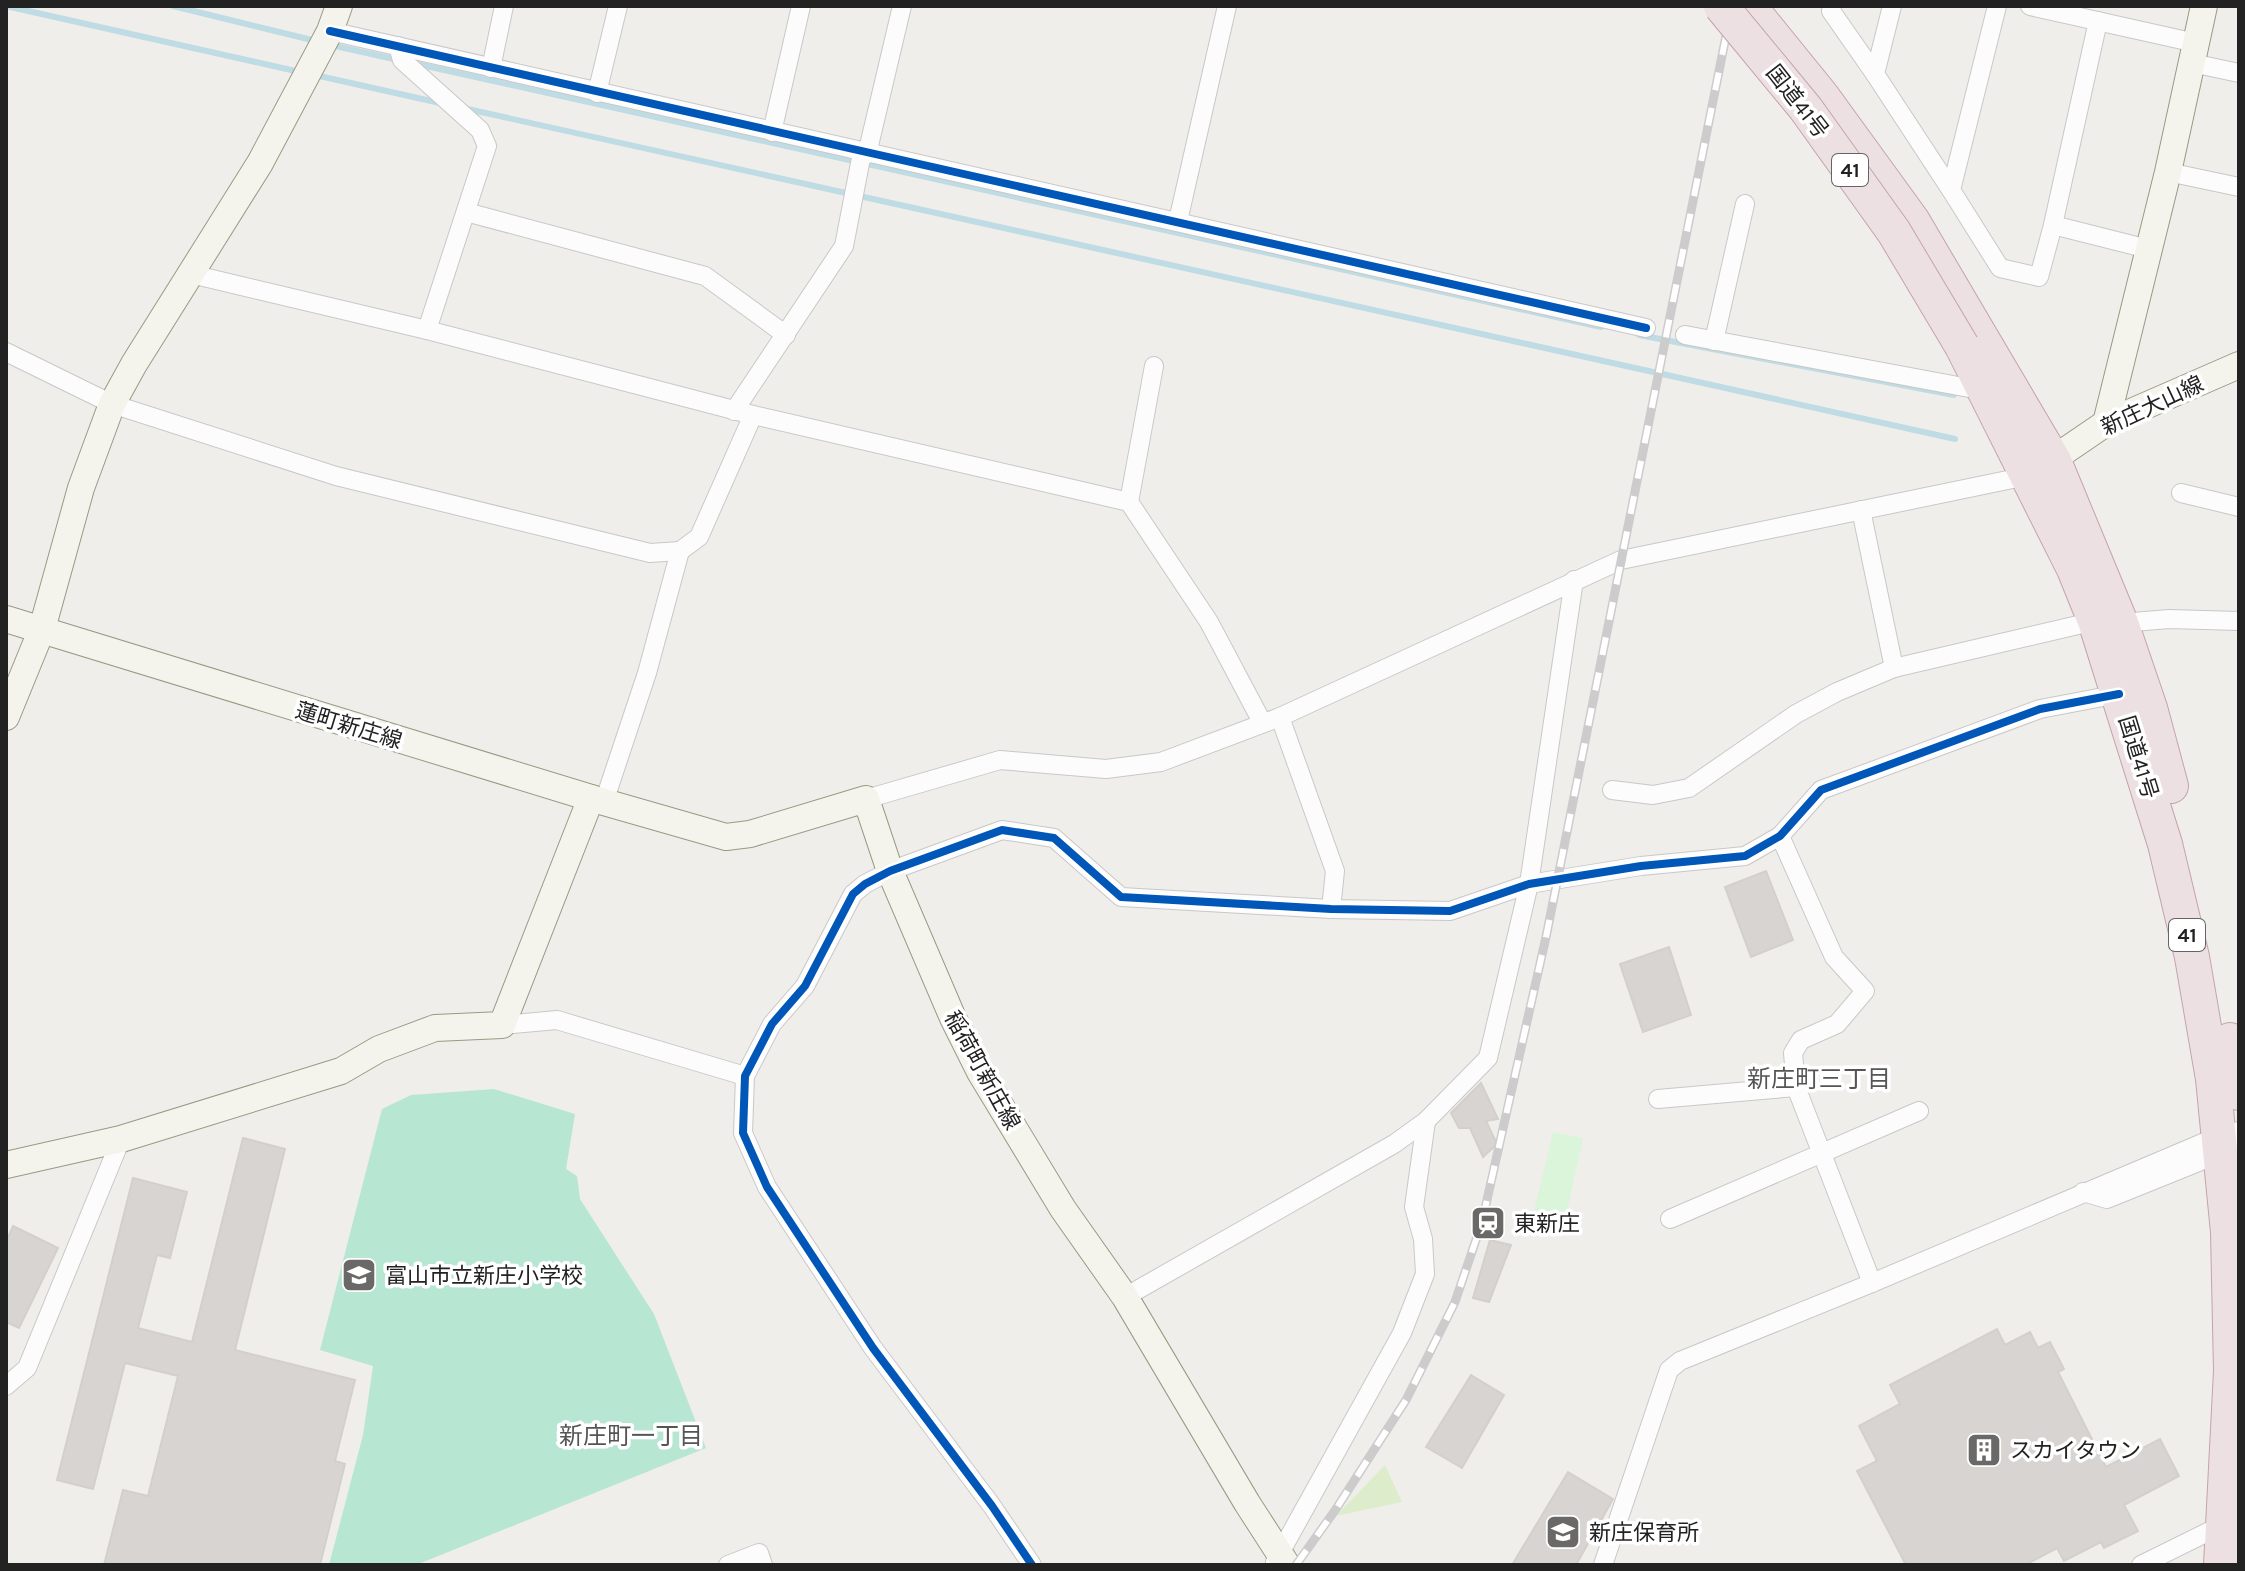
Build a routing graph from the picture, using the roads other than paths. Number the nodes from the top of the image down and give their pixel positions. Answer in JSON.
{"nodes":[{"id":1,"x":339,"y":6,"type":"edge"},
{"id":2,"x":504,"y":6,"type":"edge"},
{"id":3,"x":618,"y":6,"type":"edge"},
{"id":4,"x":801,"y":6,"type":"edge"},
{"id":5,"x":902,"y":6,"type":"edge"},
{"id":6,"x":1227,"y":6,"type":"edge"},
{"id":7,"x":1721,"y":6,"type":"edge"},
{"id":8,"x":1749,"y":6,"type":"edge"},
{"id":9,"x":1832,"y":6,"type":"edge"},
{"id":10,"x":1892,"y":6,"type":"edge"},
{"id":11,"x":1997,"y":6,"type":"edge"},
{"id":12,"x":2030,"y":6,"type":"edge"},
{"id":13,"x":2120,"y":6,"type":"edge"},
{"id":14,"x":2204,"y":6,"type":"edge"},
{"id":15,"x":2107,"y":23,"type":"junction"},
{"id":16,"x":328,"y":35,"type":"junction"},
{"id":17,"x":398,"y":46,"type":"junction"},
{"id":18,"x":2194,"y":53,"type":"junction"},
{"id":19,"x":491,"y":68,"type":"junction"},
{"id":20,"x":2239,"y":73,"type":"edge"},
{"id":21,"x":1875,"y":74,"type":"junction"},
{"id":22,"x":597,"y":93,"type":"junction"},
{"id":23,"x":772,"y":132,"type":"junction"},
{"id":24,"x":863,"y":155,"type":"junction"},
{"id":25,"x":2168,"y":172,"type":"junction"},
{"id":26,"x":2239,"y":187,"type":"edge"},
{"id":27,"x":1951,"y":190,"type":"junction"},
{"id":28,"x":1745,"y":204,"type":"dead end"},
{"id":29,"x":466,"y":212,"type":"junction"},
{"id":30,"x":1178,"y":221,"type":"junction"},
{"id":31,"x":2053,"y":225,"type":"junction"},
{"id":32,"x":2148,"y":249,"type":"junction"},
{"id":33,"x":191,"y":274,"type":"junction"},
{"id":34,"x":1646,"y":328,"type":"dead end"},
{"id":35,"x":427,"y":330,"type":"junction"},
{"id":36,"x":786,"y":335,"type":"junction"},
{"id":37,"x":1685,"y":335,"type":"dead end"},
{"id":38,"x":1971,"y":340,"type":"junction"},
{"id":39,"x":1714,"y":341,"type":"junction"},
{"id":40,"x":6,"y":352,"type":"edge"},
{"id":41,"x":2239,"y":365,"type":"edge"},
{"id":42,"x":1154,"y":366,"type":"dead end"},
{"id":43,"x":1985,"y":391,"type":"junction"},
{"id":44,"x":112,"y":404,"type":"junction"},
{"id":45,"x":743,"y":413,"type":"junction"},
{"id":46,"x":2106,"y":423,"type":"junction"},
{"id":47,"x":2040,"y":468,"type":"junction"},
{"id":48,"x":2181,"y":493,"type":"dead end"},
{"id":49,"x":1129,"y":502,"type":"junction"},
{"id":50,"x":2239,"y":507,"type":"edge"},
{"id":51,"x":1861,"y":510,"type":"junction"},
{"id":52,"x":680,"y":551,"type":"junction"},
{"id":53,"x":1574,"y":580,"type":"junction"},
{"id":54,"x":6,"y":619,"type":"edge"},
{"id":55,"x":2239,"y":621,"type":"edge"},
{"id":56,"x":2108,"y":622,"type":"junction"},
{"id":57,"x":42,"y":629,"type":"junction"},
{"id":58,"x":1894,"y":668,"type":"junction"},
{"id":59,"x":2119,"y":694,"type":"junction"},
{"id":60,"x":6,"y":717,"type":"edge"},
{"id":61,"x":1271,"y":720,"type":"junction"},
{"id":62,"x":1612,"y":790,"type":"dead end"},
{"id":63,"x":866,"y":799,"type":"junction"},
{"id":64,"x":598,"y":800,"type":"junction"},
{"id":65,"x":1780,"y":836,"type":"junction"},
{"id":66,"x":890,"y":871,"type":"junction"},
{"id":67,"x":1529,"y":884,"type":"junction"},
{"id":68,"x":1331,"y":909,"type":"junction"},
{"id":69,"x":502,"y":1025,"type":"junction"},
{"id":70,"x":745,"y":1076,"type":"junction"},
{"id":71,"x":1796,"y":1087,"type":"junction"},
{"id":72,"x":2239,"y":1093,"type":"edge"},
{"id":73,"x":1658,"y":1099,"type":"dead end"},
{"id":74,"x":1919,"y":1111,"type":"dead end"},
{"id":75,"x":1426,"y":1121,"type":"junction"},
{"id":76,"x":121,"y":1139,"type":"junction"},
{"id":77,"x":2229,"y":1142,"type":"edge"},
{"id":78,"x":1821,"y":1154,"type":"junction"},
{"id":79,"x":6,"y":1165,"type":"edge"},
{"id":80,"x":1670,"y":1219,"type":"dead end"},
{"id":81,"x":1872,"y":1283,"type":"junction"},
{"id":82,"x":1125,"y":1297,"type":"junction"},
{"id":83,"x":6,"y":1386,"type":"edge"},
{"id":84,"x":2224,"y":1524,"type":"junction"},
{"id":85,"x":1280,"y":1562,"type":"edge"},
{"id":86,"x":728,"y":1565,"type":"edge"},
{"id":87,"x":763,"y":1565,"type":"edge"},
{"id":88,"x":1032,"y":1565,"type":"edge"},
{"id":89,"x":1603,"y":1565,"type":"edge"},
{"id":90,"x":2141,"y":1565,"type":"edge"},
{"id":91,"x":2221,"y":1565,"type":"edge"}],
"edges":[{"from":1,"to":16,"type":"main road"},
{"from":2,"to":19,"type":"street"},
{"from":3,"to":22,"type":"street"},
{"from":4,"to":23,"type":"street"},
{"from":5,"to":24,"type":"street"},
{"from":6,"to":30,"type":"street"},
{"from":7,"to":38,"type":"highway","name":"国道41号","number":"41","bridge":true},
{"from":8,"to":38,"type":"highway","name":"国道41号","number":"41"},
{"from":9,"to":21,"type":"street"},
{"from":10,"to":21,"type":"street"},
{"from":11,"to":27,"type":"street"},
{"from":12,"to":15,"type":"street"},
{"from":13,"to":15,"type":"street"},
{"from":14,"to":18,"type":"main road"},
{"from":15,"to":18,"type":"street"},
{"from":15,"to":31,"type":"street"},
{"from":16,"to":17,"type":"street"},
{"from":16,"to":33,"type":"main road"},
{"from":17,"to":19,"type":"street"},
{"from":17,"to":29,"type":"street"},
{"from":18,"to":20,"type":"street"},
{"from":18,"to":25,"type":"main road"},
{"from":19,"to":22,"type":"street"},
{"from":21,"to":27,"type":"street"},
{"from":22,"to":23,"type":"street"},
{"from":23,"to":24,"type":"street"},
{"from":24,"to":30,"type":"street"},
{"from":24,"to":36,"type":"street"},
{"from":25,"to":26,"type":"street"},
{"from":25,"to":32,"type":"main road"},
{"from":27,"to":31,"type":"street"},
{"from":28,"to":39,"type":"street"},
{"from":29,"to":35,"type":"street"},
{"from":29,"to":36,"type":"street"},
{"from":30,"to":34,"type":"street"},
{"from":31,"to":32,"type":"street"},
{"from":32,"to":46,"type":"main road"},
{"from":33,"to":35,"type":"street"},
{"from":33,"to":44,"type":"main road"},
{"from":35,"to":45,"type":"street"},
{"from":36,"to":45,"type":"street"},
{"from":37,"to":39,"type":"street"},
{"from":38,"to":43,"type":"highway","name":"国道41号","number":"41"},
{"from":38,"to":47,"type":"highway","name":"国道41号","number":"41"},
{"from":39,"to":43,"type":"street"},
{"from":40,"to":44,"type":"street"},
{"from":41,"to":46,"type":"main road","name":"新庄大山線"},
{"from":42,"to":49,"type":"street"},
{"from":43,"to":47,"type":"highway","name":"国道41号","number":"41"},
{"from":44,"to":52,"type":"street"},
{"from":44,"to":57,"type":"main road"},
{"from":45,"to":49,"type":"street"},
{"from":45,"to":52,"type":"street"},
{"from":46,"to":47,"type":"main road","name":"新庄大山線"},
{"from":47,"to":51,"type":"street"},
{"from":47,"to":56,"type":"highway","name":"国道41号","number":"41"},
{"from":48,"to":50,"type":"street"},
{"from":49,"to":61,"type":"street"},
{"from":51,"to":53,"type":"street"},
{"from":51,"to":58,"type":"street"},
{"from":52,"to":64,"type":"street"},
{"from":53,"to":61,"type":"street"},
{"from":53,"to":67,"type":"street"},
{"from":54,"to":57,"type":"main road"},
{"from":55,"to":56,"type":"street"},
{"from":56,"to":58,"type":"street"},
{"from":56,"to":59,"type":"highway","name":"国道41号","number":"41"},
{"from":56,"to":72,"type":"highway","name":"国道41号","number":"41"},
{"from":57,"to":60,"type":"main road"},
{"from":57,"to":64,"type":"main road","name":"蓮町新庄線"},
{"from":58,"to":62,"type":"street"},
{"from":59,"to":65,"type":"street"},
{"from":59,"to":77,"type":"highway","name":"国道41号","number":"41"},
{"from":61,"to":63,"type":"street"},
{"from":61,"to":68,"type":"street"},
{"from":63,"to":64,"type":"main road"},
{"from":63,"to":66,"type":"main road","name":"稲荷町新庄線"},
{"from":64,"to":69,"type":"main road"},
{"from":65,"to":67,"type":"street"},
{"from":65,"to":71,"type":"street"},
{"from":66,"to":68,"type":"street"},
{"from":66,"to":70,"type":"street"},
{"from":66,"to":82,"type":"main road","name":"稲荷町新庄線"},
{"from":67,"to":68,"type":"street"},
{"from":67,"to":75,"type":"street"},
{"from":69,"to":70,"type":"street"},
{"from":69,"to":76,"type":"main road"},
{"from":70,"to":88,"type":"street"},
{"from":71,"to":73,"type":"street"},
{"from":71,"to":78,"type":"street"},
{"from":74,"to":78,"type":"street"},
{"from":75,"to":82,"type":"street"},
{"from":75,"to":85,"type":"street"},
{"from":76,"to":79,"type":"main road"},
{"from":76,"to":83,"type":"street"},
{"from":77,"to":81,"type":"street"},
{"from":77,"to":84,"type":"highway","name":"国道41号","number":"41"},
{"from":78,"to":80,"type":"street"},
{"from":78,"to":81,"type":"street"},
{"from":81,"to":89,"type":"street"},
{"from":82,"to":85,"type":"main road","name":"稲荷町新庄線"},
{"from":84,"to":90,"type":"street"},
{"from":84,"to":91,"type":"highway","name":"国道41号","number":"41"},
{"from":86,"to":87,"type":"street"}]}
